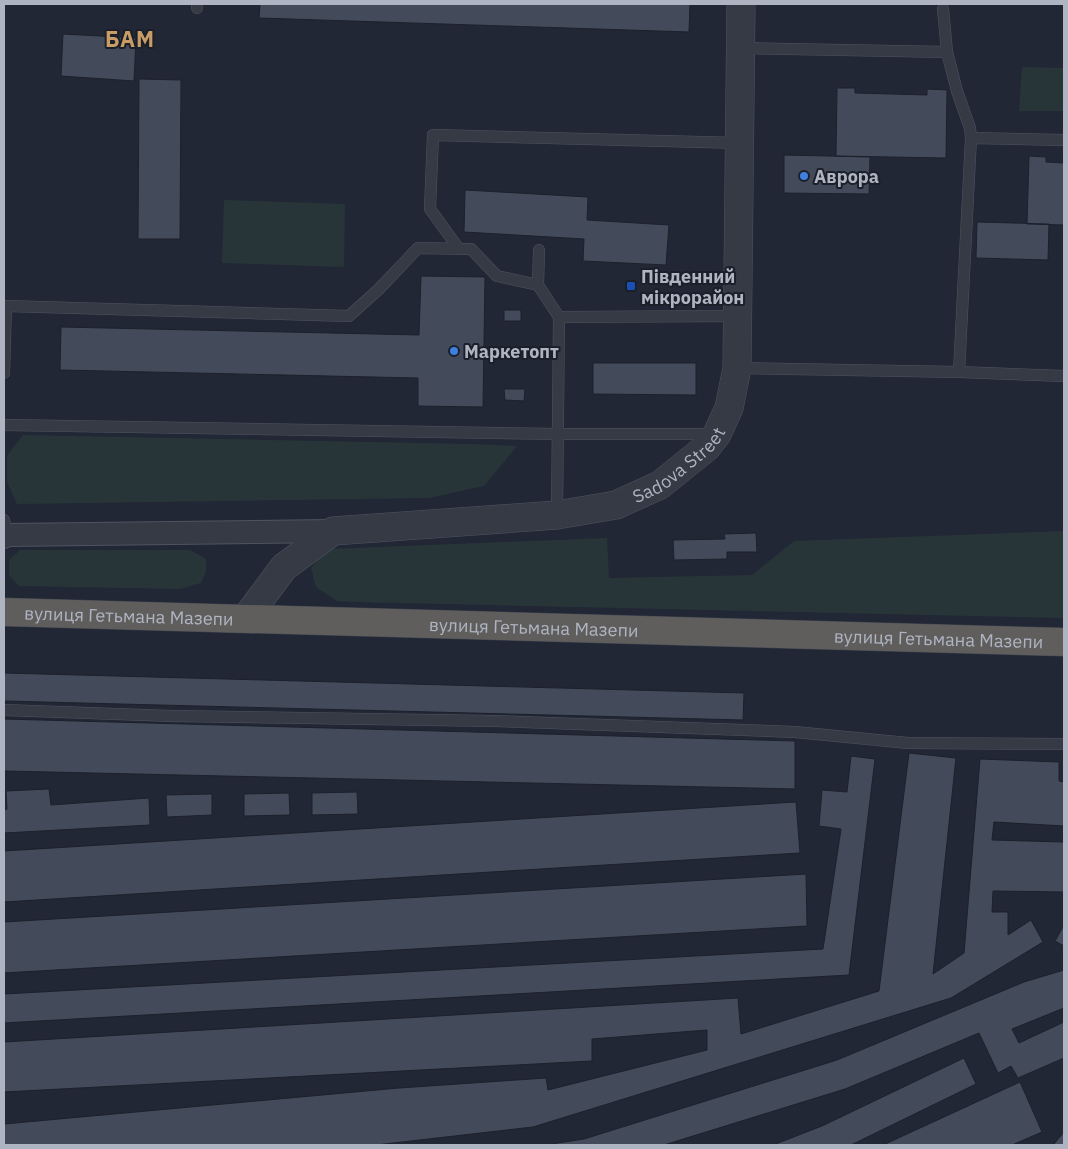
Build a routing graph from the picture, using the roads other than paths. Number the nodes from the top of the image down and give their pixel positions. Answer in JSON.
{"nodes":[{"id":1,"x":741,"y":4,"type":"edge"},
{"id":2,"x":943,"y":5,"type":"edge"},
{"id":3,"x":741,"y":48,"type":"junction"},
{"id":4,"x":947,"y":52,"type":"junction"},
{"id":5,"x":970,"y":138,"type":"junction"},
{"id":6,"x":1064,"y":140,"type":"edge"},
{"id":7,"x":740,"y":143,"type":"junction"},
{"id":8,"x":458,"y":249,"type":"junction"},
{"id":9,"x":539,"y":250,"type":"dead end"},
{"id":10,"x":538,"y":285,"type":"junction"},
{"id":11,"x":738,"y":316,"type":"junction"},
{"id":12,"x":559,"y":317,"type":"junction"},
{"id":13,"x":737,"y":368,"type":"junction"},
{"id":14,"x":959,"y":372,"type":"junction"},
{"id":15,"x":4,"y":373,"type":"edge"},
{"id":16,"x":1064,"y":376,"type":"edge"},
{"id":17,"x":4,"y":426,"type":"edge"},
{"id":18,"x":558,"y":434,"type":"junction"},
{"id":19,"x":717,"y":434,"type":"junction"},
{"id":20,"x":557,"y":515,"type":"junction"},
{"id":21,"x":5,"y":530,"type":"edge"},
{"id":22,"x":333,"y":531,"type":"junction"},
{"id":23,"x":4,"y":612,"type":"edge"},
{"id":24,"x":246,"y":618,"type":"junction"},
{"id":25,"x":1064,"y":642,"type":"edge"},
{"id":26,"x":4,"y":710,"type":"edge"},
{"id":27,"x":1064,"y":744,"type":"edge"}],
"edges":[{"from":1,"to":3,"type":"street","name":"Sadova Street"},
{"from":2,"to":4,"type":"lane"},
{"from":3,"to":4,"type":"lane"},
{"from":3,"to":7,"type":"street","name":"Sadova Street"},
{"from":4,"to":5,"type":"lane"},
{"from":5,"to":6,"type":"lane"},
{"from":5,"to":14,"type":"lane"},
{"from":7,"to":8,"type":"lane"},
{"from":7,"to":11,"type":"street","name":"Sadova Street"},
{"from":8,"to":10,"type":"lane"},
{"from":8,"to":15,"type":"lane"},
{"from":9,"to":10,"type":"lane"},
{"from":10,"to":12,"type":"lane"},
{"from":11,"to":12,"type":"lane"},
{"from":11,"to":13,"type":"street","name":"Sadova Street"},
{"from":12,"to":18,"type":"lane"},
{"from":13,"to":14,"type":"lane"},
{"from":13,"to":19,"type":"street","name":"Sadova Street"},
{"from":14,"to":16,"type":"lane"},
{"from":17,"to":18,"type":"lane"},
{"from":18,"to":19,"type":"lane"},
{"from":18,"to":20,"type":"lane"},
{"from":19,"to":20,"type":"street","name":"Sadova Street"},
{"from":20,"to":22,"type":"street","name":"Sadova Street"},
{"from":21,"to":22,"type":"street"},
{"from":22,"to":24,"type":"street"},
{"from":23,"to":24,"type":"highway","name":"вулиця Гетьмана Мазепи"},
{"from":24,"to":25,"type":"highway","name":"вулиця Гетьмана Мазепи"},
{"from":26,"to":27,"type":"lane"}]}
